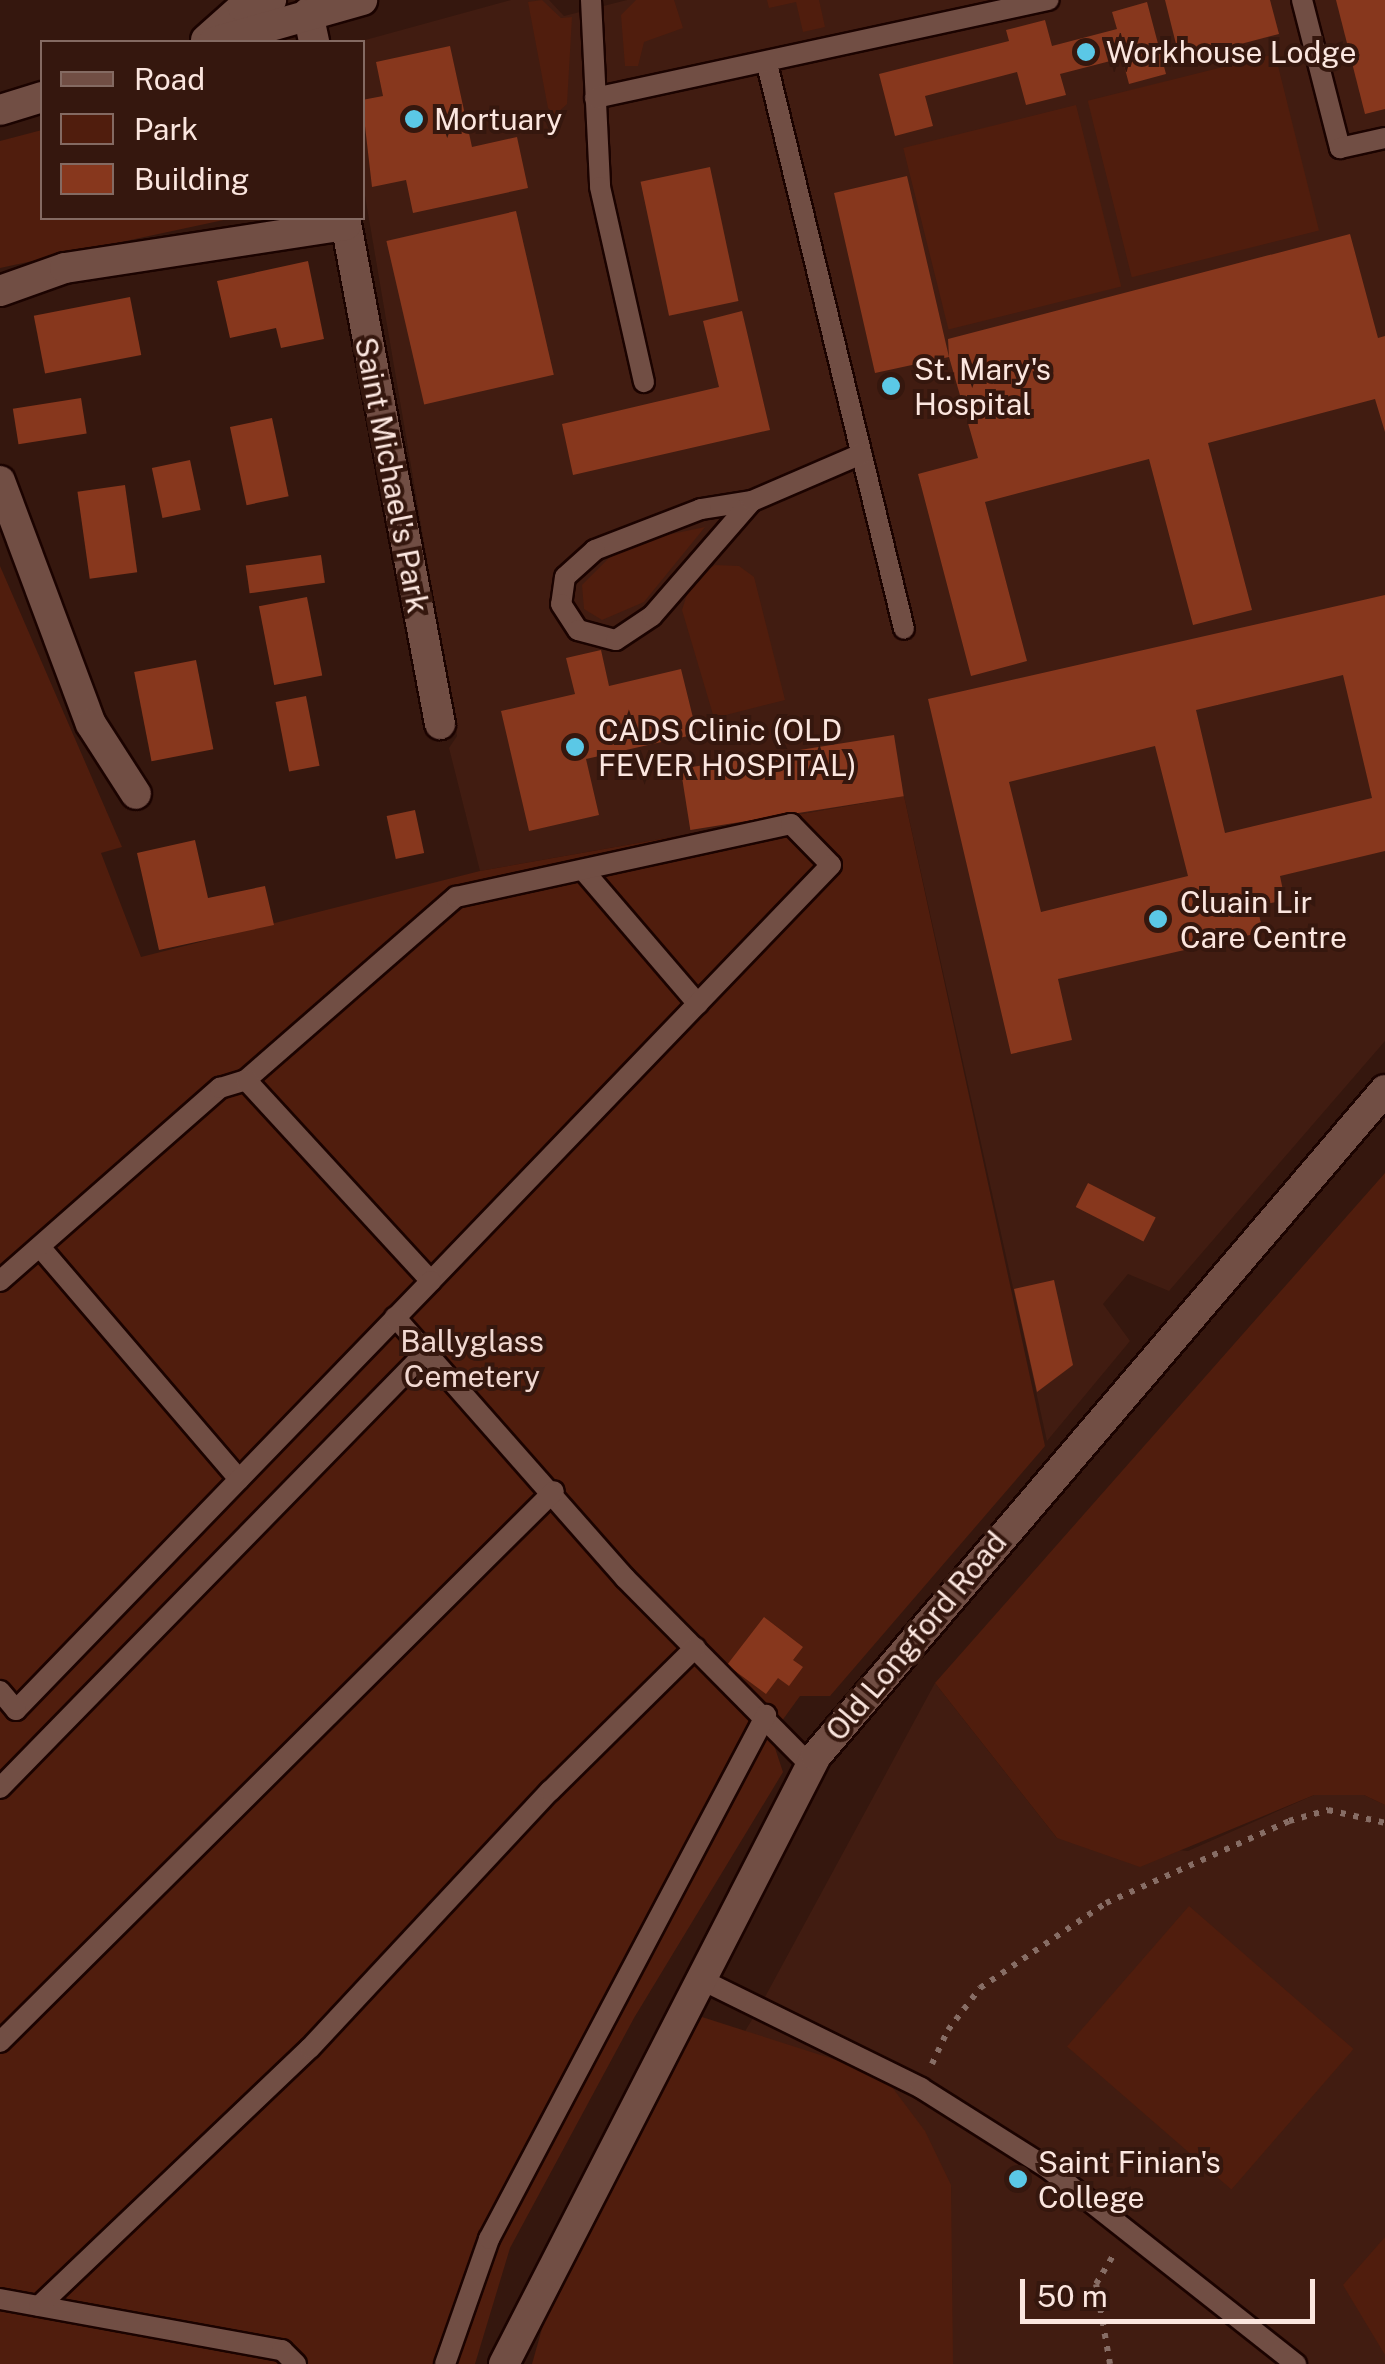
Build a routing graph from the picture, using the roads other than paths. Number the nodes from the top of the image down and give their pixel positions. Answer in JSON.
{"nodes":[{"id":1,"x":272,"y":0,"type":"edge"},
{"id":2,"x":591,"y":0,"type":"edge"},
{"id":3,"x":1048,"y":0,"type":"edge"},
{"id":4,"x":1302,"y":0,"type":"edge"},
{"id":5,"x":349,"y":2,"type":"edge"},
{"id":6,"x":311,"y":28,"type":"edge"},
{"id":7,"x":206,"y":40,"type":"edge"},
{"id":8,"x":228,"y":40,"type":"edge"},
{"id":9,"x":767,"y":64,"type":"junction"},
{"id":10,"x":40,"y":98,"type":"edge"},
{"id":11,"x":595,"y":98,"type":"junction"},
{"id":12,"x":0,"y":110,"type":"edge"},
{"id":13,"x":1385,"y":138,"type":"edge"},
{"id":14,"x":345,"y":221,"type":"edge"},
{"id":15,"x":0,"y":291,"type":"edge"},
{"id":16,"x":644,"y":382,"type":"dead end"},
{"id":17,"x":862,"y":454,"type":"junction"},
{"id":18,"x":0,"y":481,"type":"edge"},
{"id":19,"x":752,"y":500,"type":"junction"},
{"id":20,"x":904,"y":629,"type":"dead end"},
{"id":21,"x":440,"y":724,"type":"dead end"},
{"id":22,"x":136,"y":794,"type":"dead end"},
{"id":23,"x":584,"y":871,"type":"junction"},
{"id":24,"x":698,"y":1004,"type":"junction"},
{"id":25,"x":246,"y":1080,"type":"junction"},
{"id":26,"x":1385,"y":1090,"type":"edge"},
{"id":27,"x":40,"y":1247,"type":"junction"},
{"id":28,"x":431,"y":1281,"type":"junction"},
{"id":29,"x":0,"y":1282,"type":"edge"},
{"id":30,"x":395,"y":1318,"type":"junction"},
{"id":31,"x":428,"y":1350,"type":"junction"},
{"id":32,"x":239,"y":1479,"type":"junction"},
{"id":33,"x":554,"y":1491,"type":"junction"},
{"id":34,"x":695,"y":1648,"type":"junction"},
{"id":35,"x":0,"y":1691,"type":"edge"},
{"id":36,"x":766,"y":1716,"type":"junction"},
{"id":37,"x":811,"y":1766,"type":"junction"},
{"id":38,"x":0,"y":1788,"type":"edge"},
{"id":39,"x":704,"y":1981,"type":"junction"},
{"id":40,"x":0,"y":2042,"type":"edge"},
{"id":41,"x":0,"y":2299,"type":"edge"},
{"id":42,"x":39,"y":2306,"type":"junction"},
{"id":43,"x":296,"y":2364,"type":"edge"},
{"id":44,"x":445,"y":2364,"type":"edge"},
{"id":45,"x":504,"y":2364,"type":"edge"},
{"id":46,"x":1296,"y":2364,"type":"edge"}],
"edges":[{"from":1,"to":7,"type":"street"},
{"from":2,"to":11,"type":"lane"},
{"from":3,"to":9,"type":"lane"},
{"from":4,"to":13,"type":"lane"},
{"from":5,"to":6,"type":"street"},
{"from":6,"to":8,"type":"street"},
{"from":9,"to":11,"type":"lane"},
{"from":9,"to":17,"type":"lane"},
{"from":10,"to":12,"type":"street"},
{"from":11,"to":16,"type":"lane"},
{"from":14,"to":15,"type":"street","name":"Saint Michael's Park"},
{"from":14,"to":21,"type":"street","name":"Saint Michael's Park"},
{"from":17,"to":19,"type":"lane"},
{"from":17,"to":20,"type":"lane"},
{"from":18,"to":22,"type":"street"},
{"from":19,"to":19,"type":"lane"},
{"from":23,"to":24,"type":"lane"},
{"from":23,"to":24,"type":"lane"},
{"from":23,"to":25,"type":"lane"},
{"from":24,"to":28,"type":"lane"},
{"from":25,"to":27,"type":"lane"},
{"from":25,"to":28,"type":"lane"},
{"from":26,"to":37,"type":"street","name":"Old Longford Road"},
{"from":27,"to":29,"type":"lane"},
{"from":27,"to":32,"type":"lane"},
{"from":28,"to":30,"type":"lane"},
{"from":30,"to":31,"type":"lane"},
{"from":30,"to":32,"type":"lane"},
{"from":31,"to":33,"type":"lane"},
{"from":31,"to":38,"type":"lane"},
{"from":32,"to":35,"type":"lane"},
{"from":33,"to":34,"type":"lane"},
{"from":33,"to":40,"type":"lane"},
{"from":34,"to":36,"type":"lane"},
{"from":34,"to":42,"type":"lane"},
{"from":36,"to":37,"type":"lane"},
{"from":36,"to":44,"type":"lane"},
{"from":37,"to":39,"type":"street","name":"Old Longford Road"},
{"from":39,"to":45,"type":"street","name":"Old Longford Road"},
{"from":39,"to":46,"type":"lane"},
{"from":41,"to":42,"type":"lane"},
{"from":42,"to":43,"type":"lane"}]}
